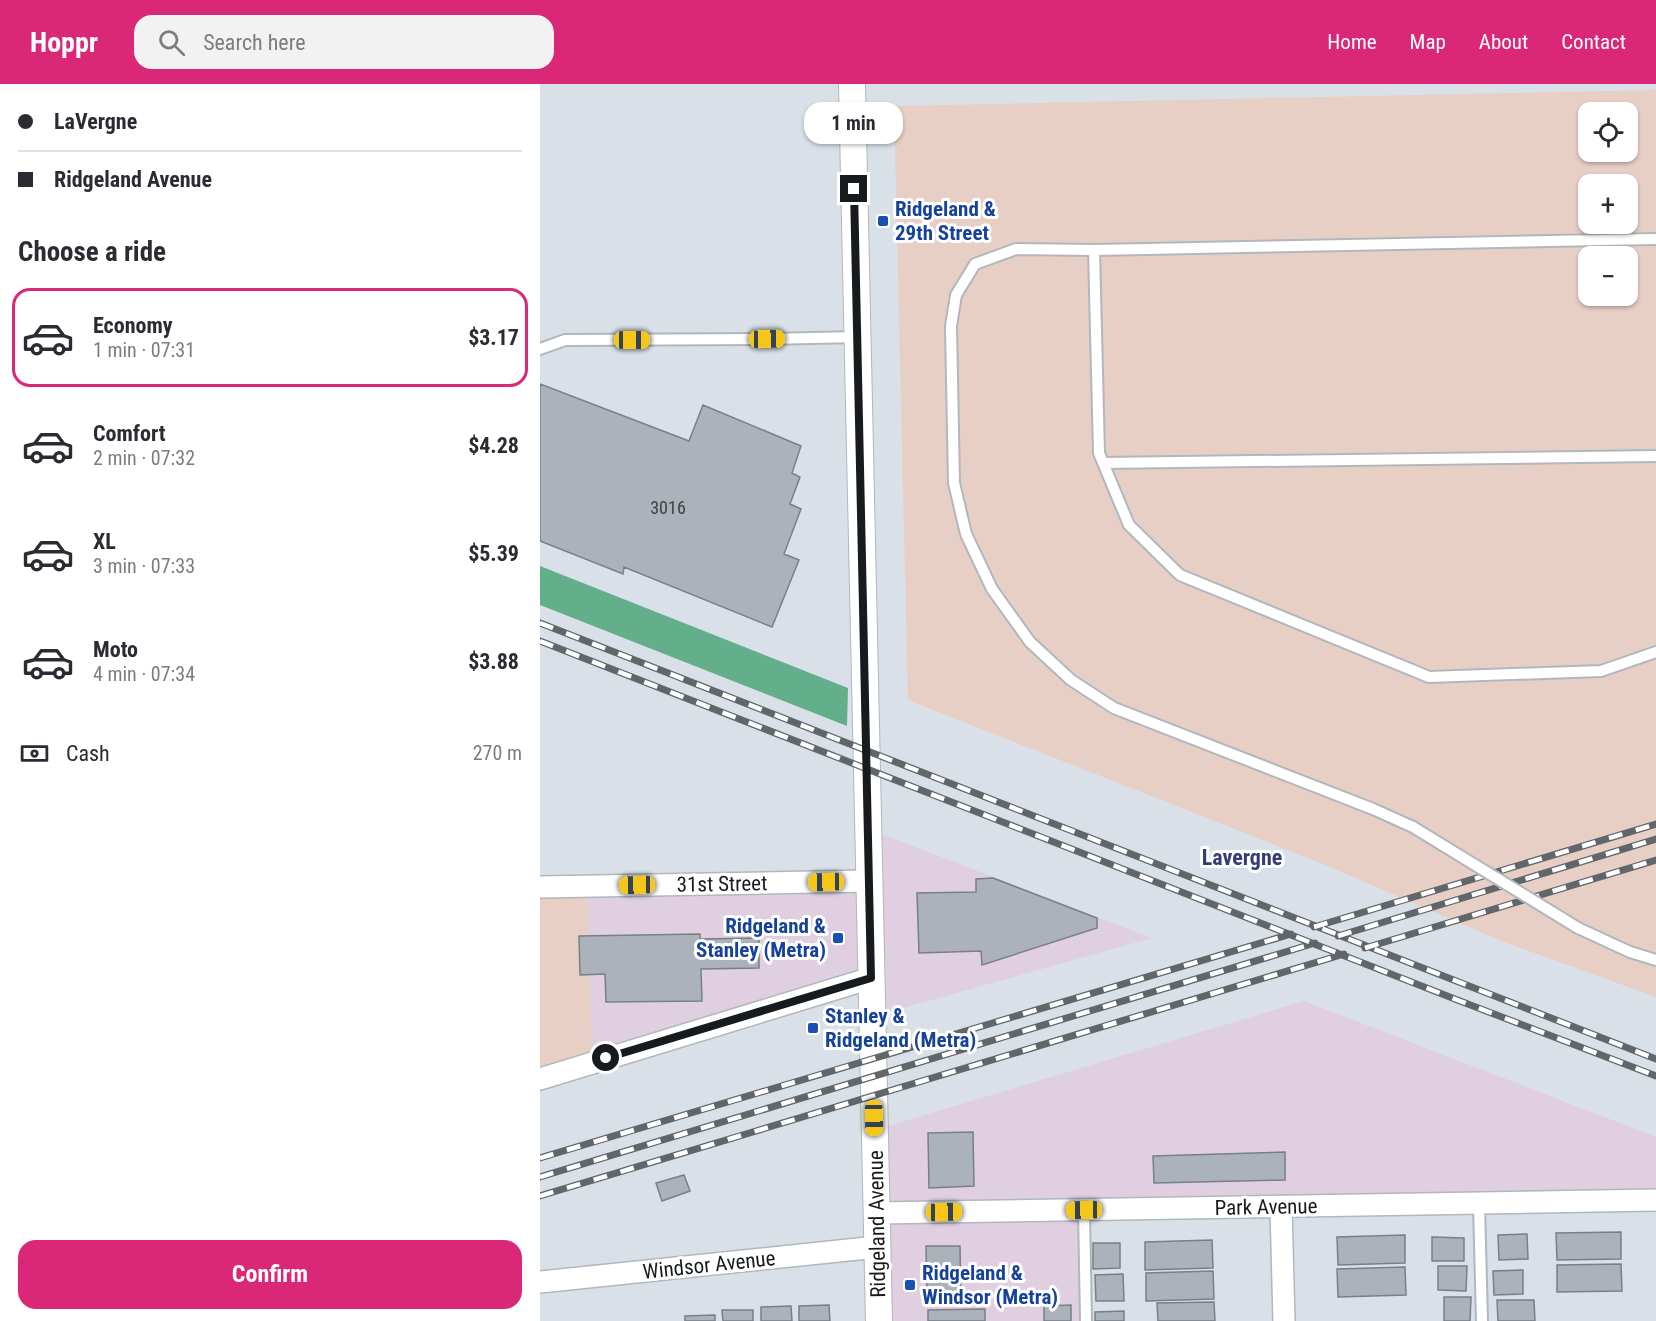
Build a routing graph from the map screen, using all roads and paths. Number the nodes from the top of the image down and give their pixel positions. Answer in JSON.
{"nodes":[{"id":1,"x":852,"y":84,"type":"edge"},
{"id":2,"x":1656,"y":239,"type":"edge"},
{"id":3,"x":1094,"y":250,"type":"junction"},
{"id":4,"x":857,"y":337,"type":"junction"},
{"id":5,"x":540,"y":349,"type":"edge"},
{"id":6,"x":1656,"y":456,"type":"edge"},
{"id":7,"x":1103,"y":463,"type":"junction"},
{"id":8,"x":1656,"y":652,"type":"edge"},
{"id":9,"x":869,"y":881,"type":"junction"},
{"id":10,"x":540,"y":887,"type":"edge"},
{"id":11,"x":1656,"y":960,"type":"edge"},
{"id":12,"x":871,"y":978,"type":"junction"},
{"id":13,"x":540,"y":1079,"type":"edge"},
{"id":14,"x":1656,"y":1200,"type":"edge"},
{"id":15,"x":1479,"y":1204,"type":"junction"},
{"id":16,"x":1281,"y":1207,"type":"junction"},
{"id":17,"x":1084,"y":1210,"type":"junction"},
{"id":18,"x":876,"y":1213,"type":"junction"},
{"id":19,"x":877,"y":1247,"type":"junction"},
{"id":20,"x":540,"y":1282,"type":"edge"},
{"id":21,"x":879,"y":1321,"type":"edge"},
{"id":22,"x":1086,"y":1321,"type":"edge"},
{"id":23,"x":1284,"y":1321,"type":"edge"},
{"id":24,"x":1482,"y":1321,"type":"edge"}],
"edges":[{"from":1,"to":4,"type":"street","name":"Ridgeland Avenue"},
{"from":2,"to":3,"type":"lane"},
{"from":3,"to":7,"type":"lane"},
{"from":3,"to":11,"type":"lane","bridge":true},
{"from":4,"to":5,"type":"lane"},
{"from":4,"to":9,"type":"street","name":"Ridgeland Avenue"},
{"from":6,"to":7,"type":"lane"},
{"from":7,"to":8,"type":"lane"},
{"from":9,"to":10,"type":"street","name":"31st Street"},
{"from":9,"to":12,"type":"street","name":"Ridgeland Avenue"},
{"from":12,"to":13,"type":"street"},
{"from":12,"to":18,"type":"street","name":"Ridgeland Avenue"},
{"from":14,"to":15,"type":"street","name":"Park Avenue"},
{"from":15,"to":16,"type":"street","name":"Park Avenue"},
{"from":15,"to":24,"type":"lane"},
{"from":16,"to":17,"type":"street","name":"Park Avenue"},
{"from":16,"to":23,"type":"street"},
{"from":17,"to":18,"type":"street","name":"Park Avenue"},
{"from":17,"to":22,"type":"lane"},
{"from":18,"to":19,"type":"street","name":"Ridgeland Avenue"},
{"from":19,"to":20,"type":"street","name":"Windsor Avenue"},
{"from":19,"to":21,"type":"street","name":"Ridgeland Avenue"}]}
